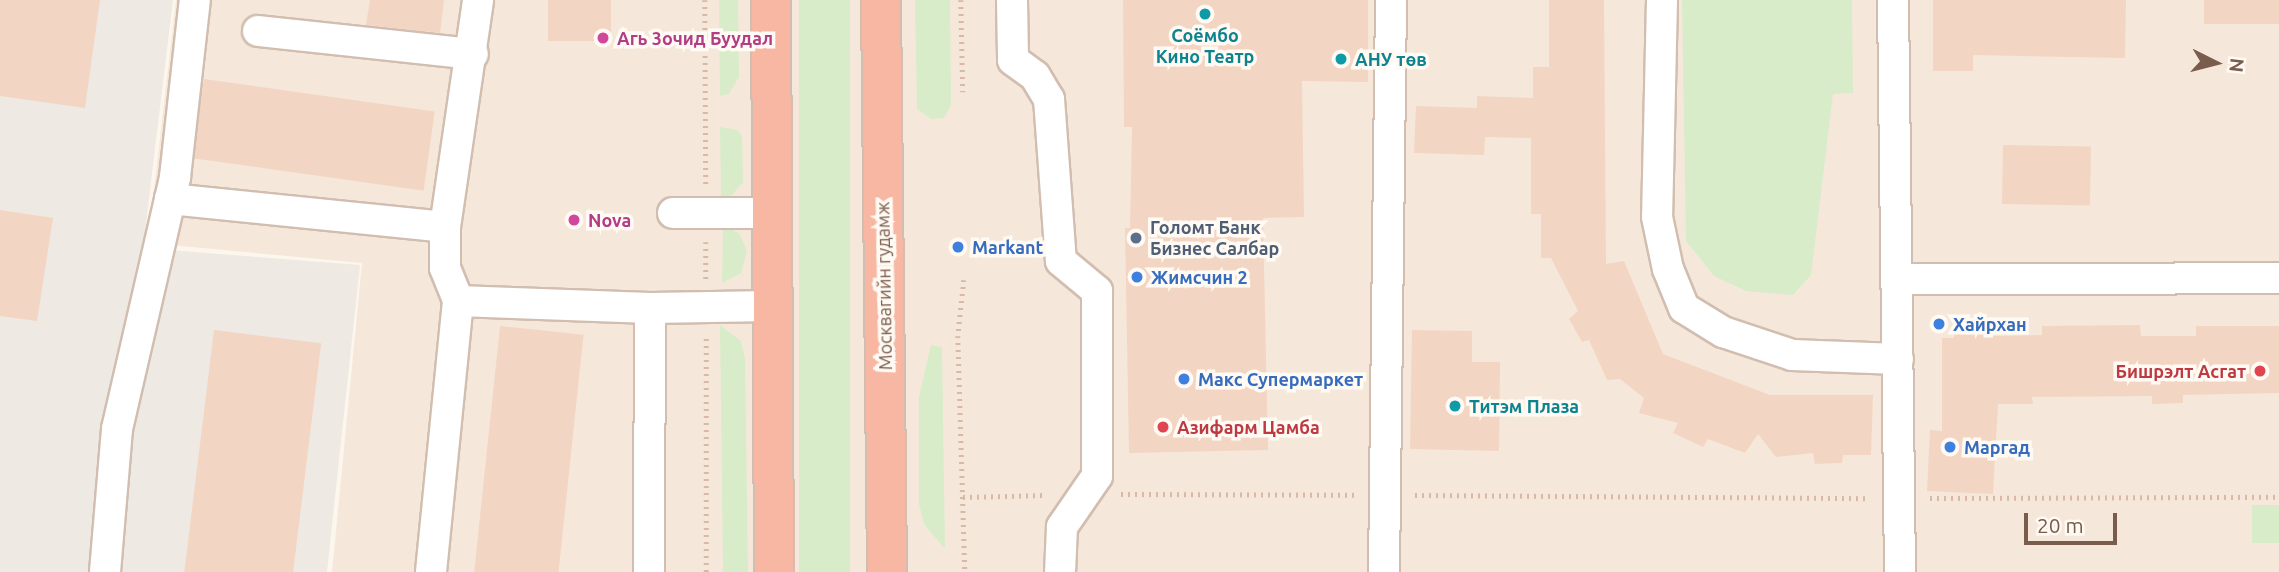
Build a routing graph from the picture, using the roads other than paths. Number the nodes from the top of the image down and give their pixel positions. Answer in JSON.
{"nodes":[{"id":1,"x":195,"y":0,"type":"edge"},
{"id":2,"x":478,"y":0,"type":"edge"},
{"id":3,"x":771,"y":0,"type":"edge"},
{"id":4,"x":881,"y":0,"type":"edge"},
{"id":5,"x":1012,"y":0,"type":"edge"},
{"id":6,"x":1391,"y":0,"type":"edge"},
{"id":7,"x":1662,"y":0,"type":"edge"},
{"id":8,"x":1893,"y":0,"type":"edge"},
{"id":9,"x":258,"y":31,"type":"dead end"},
{"id":10,"x":473,"y":54,"type":"junction"},
{"id":11,"x":170,"y":198,"type":"junction"},
{"id":12,"x":673,"y":213,"type":"dead end"},
{"id":13,"x":772,"y":213,"type":"junction"},
{"id":14,"x":445,"y":227,"type":"junction"},
{"id":15,"x":2279,"y":278,"type":"edge"},
{"id":16,"x":1896,"y":279,"type":"junction"},
{"id":17,"x":458,"y":301,"type":"junction"},
{"id":18,"x":772,"y":306,"type":"junction"},
{"id":19,"x":650,"y":308,"type":"junction"},
{"id":20,"x":1898,"y":359,"type":"junction"},
{"id":21,"x":105,"y":572,"type":"edge"},
{"id":22,"x":431,"y":572,"type":"edge"},
{"id":23,"x":649,"y":572,"type":"edge"},
{"id":24,"x":774,"y":572,"type":"edge"},
{"id":25,"x":887,"y":572,"type":"edge"},
{"id":26,"x":1060,"y":572,"type":"edge"},
{"id":27,"x":1384,"y":572,"type":"edge"},
{"id":28,"x":1900,"y":572,"type":"edge"}],
"edges":[{"from":1,"to":11,"type":"street"},
{"from":2,"to":10,"type":"street"},
{"from":3,"to":13,"type":"highway"},
{"from":4,"to":25,"type":"highway","name":"Москвагийн гудамж"},
{"from":5,"to":26,"type":"street"},
{"from":6,"to":27,"type":"street"},
{"from":7,"to":20,"type":"street"},
{"from":8,"to":16,"type":"street"},
{"from":9,"to":10,"type":"street"},
{"from":10,"to":14,"type":"street"},
{"from":11,"to":14,"type":"street"},
{"from":11,"to":21,"type":"street"},
{"from":12,"to":13,"type":"street"},
{"from":13,"to":18,"type":"highway"},
{"from":14,"to":17,"type":"street"},
{"from":15,"to":16,"type":"street"},
{"from":16,"to":20,"type":"street"},
{"from":17,"to":19,"type":"street"},
{"from":17,"to":22,"type":"street"},
{"from":18,"to":19,"type":"street"},
{"from":18,"to":24,"type":"highway"},
{"from":19,"to":23,"type":"street"},
{"from":20,"to":28,"type":"street"}]}
